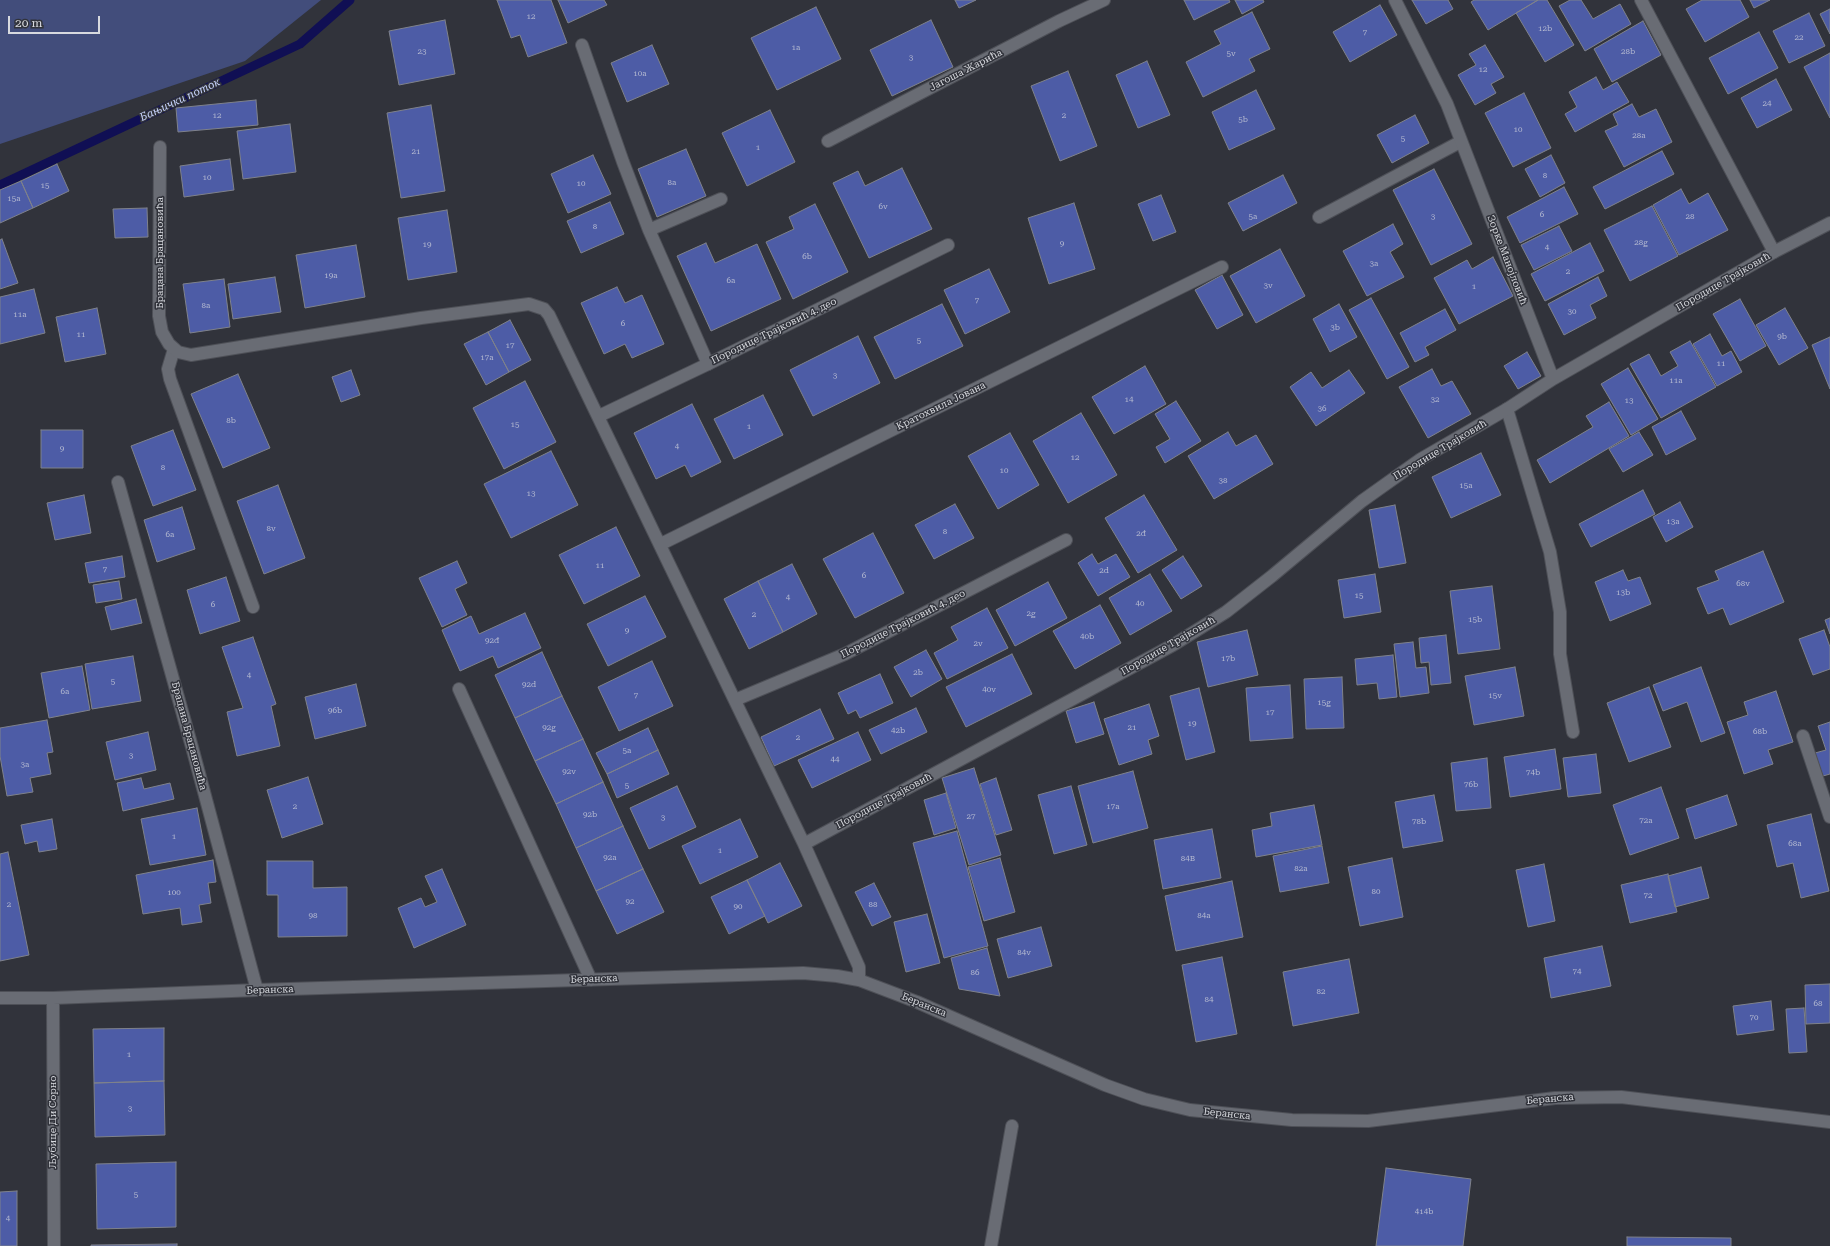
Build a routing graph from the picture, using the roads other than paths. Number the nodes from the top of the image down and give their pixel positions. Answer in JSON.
{"nodes":[{"id":1,"x":1104,"y":0,"type":"edge"},
{"id":2,"x":1395,"y":0,"type":"edge"},
{"id":3,"x":1641,"y":0,"type":"edge"},
{"id":4,"x":582,"y":45,"type":"dead end"},
{"id":5,"x":828,"y":141,"type":"dead end"},
{"id":6,"x":1460,"y":142,"type":"junction"},
{"id":7,"x":160,"y":147,"type":"dead end"},
{"id":8,"x":721,"y":200,"type":"dead end"},
{"id":9,"x":1319,"y":217,"type":"dead end"},
{"id":10,"x":1830,"y":223,"type":"edge"},
{"id":11,"x":649,"y":230,"type":"junction"},
{"id":12,"x":948,"y":245,"type":"dead end"},
{"id":13,"x":1774,"y":252,"type":"junction"},
{"id":14,"x":1222,"y":267,"type":"dead end"},
{"id":15,"x":176,"y":350,"type":"junction"},
{"id":16,"x":708,"y":364,"type":"junction"},
{"id":17,"x":1553,"y":379,"type":"junction"},
{"id":18,"x":1507,"y":409,"type":"junction"},
{"id":19,"x":599,"y":416,"type":"junction"},
{"id":20,"x":118,"y":482,"type":"dead end"},
{"id":21,"x":1066,"y":540,"type":"dead end"},
{"id":22,"x":661,"y":544,"type":"junction"},
{"id":23,"x":253,"y":607,"type":"dead end"},
{"id":24,"x":459,"y":689,"type":"dead end"},
{"id":25,"x":735,"y":700,"type":"junction"},
{"id":26,"x":1574,"y":732,"type":"dead end"},
{"id":27,"x":1803,"y":736,"type":"dead end"},
{"id":28,"x":1830,"y":817,"type":"edge"},
{"id":29,"x":804,"y":844,"type":"junction"},
{"id":30,"x":591,"y":980,"type":"junction"},
{"id":31,"x":859,"y":980,"type":"junction"},
{"id":32,"x":257,"y":990,"type":"junction"},
{"id":33,"x":0,"y":998,"type":"edge"},
{"id":34,"x":53,"y":998,"type":"junction"},
{"id":35,"x":1830,"y":1122,"type":"edge"},
{"id":36,"x":1012,"y":1126,"type":"dead end"},
{"id":37,"x":54,"y":1246,"type":"edge"},
{"id":38,"x":991,"y":1246,"type":"edge"}],
"edges":[{"from":1,"to":5,"type":"street","name":"Јагоша Жарића"},
{"from":2,"to":6,"type":"street","name":"Зорке Манојловић"},
{"from":3,"to":13,"type":"street","name":"Породице Трајковић"},
{"from":4,"to":11,"type":"street"},
{"from":6,"to":9,"type":"street"},
{"from":6,"to":17,"type":"street","name":"Зорке Манојловић"},
{"from":7,"to":15,"type":"street","name":"Брацана Брацановића"},
{"from":8,"to":11,"type":"street"},
{"from":10,"to":13,"type":"street","name":"Породице Трајковић"},
{"from":11,"to":16,"type":"street"},
{"from":12,"to":16,"type":"street","name":"Породице Трајковић 4. део"},
{"from":13,"to":17,"type":"street","name":"Породице Трајковић"},
{"from":14,"to":22,"type":"street","name":"Кратохвила Јована"},
{"from":15,"to":19,"type":"street"},
{"from":15,"to":23,"type":"street"},
{"from":16,"to":19,"type":"street","name":"Породице Трајковић 4. део"},
{"from":17,"to":18,"type":"street","name":"Породице Трајковић"},
{"from":18,"to":26,"type":"street"},
{"from":18,"to":29,"type":"street","name":"Породице Трајковић"},
{"from":19,"to":22,"type":"street"},
{"from":20,"to":32,"type":"street","name":"Брацана Брацановића"},
{"from":21,"to":25,"type":"street","name":"Породице Трајковић 4. део"},
{"from":22,"to":25,"type":"street"},
{"from":24,"to":30,"type":"street"},
{"from":25,"to":29,"type":"street"},
{"from":27,"to":28,"type":"street"},
{"from":29,"to":31,"type":"street"},
{"from":30,"to":31,"type":"street","name":"Беранска"},
{"from":30,"to":32,"type":"street","name":"Беранска"},
{"from":31,"to":35,"type":"street","name":"Беранска"},
{"from":32,"to":34,"type":"street","name":"Беранска"},
{"from":33,"to":34,"type":"street","name":"Беранска"},
{"from":34,"to":37,"type":"street","name":"Љубице Ди Сорно"},
{"from":36,"to":38,"type":"street"}]}
